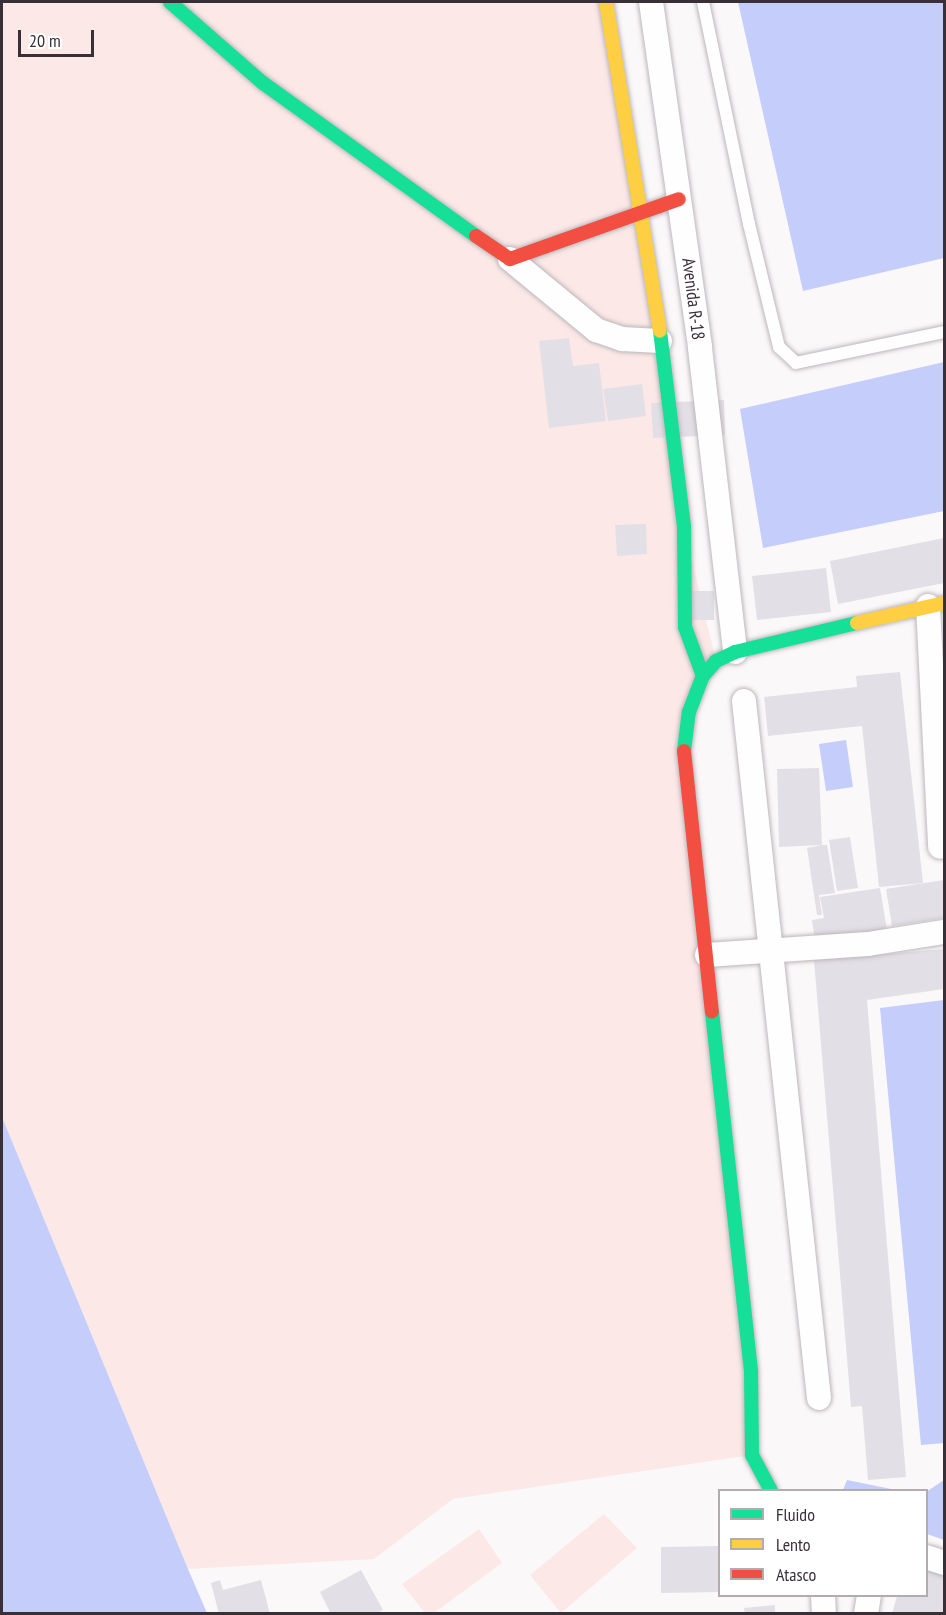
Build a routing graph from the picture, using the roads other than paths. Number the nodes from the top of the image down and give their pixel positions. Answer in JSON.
{"nodes":[{"id":1,"x":170,"y":2,"type":"edge"},
{"id":2,"x":606,"y":2,"type":"edge"},
{"id":3,"x":651,"y":2,"type":"edge"},
{"id":4,"x":704,"y":2,"type":"edge"},
{"id":5,"x":678,"y":199,"type":"junction"},
{"id":6,"x":640,"y":212,"type":"junction"},
{"id":7,"x":510,"y":259,"type":"junction"},
{"id":8,"x":945,"y":332,"type":"edge"},
{"id":9,"x":662,"y":348,"type":"junction"},
{"id":10,"x":700,"y":348,"type":"junction"},
{"id":11,"x":936,"y":605,"type":"edge"},
{"id":12,"x":735,"y":652,"type":"junction"},
{"id":13,"x":703,"y":676,"type":"junction"},
{"id":14,"x":744,"y":701,"type":"dead end"},
{"id":15,"x":940,"y":847,"type":"dead end"},
{"id":16,"x":945,"y":932,"type":"edge"},
{"id":17,"x":772,"y":952,"type":"junction"},
{"id":18,"x":706,"y":955,"type":"junction"},
{"id":19,"x":819,"y":1398,"type":"dead end"},
{"id":20,"x":770,"y":1489,"type":"edge"},
{"id":21,"x":928,"y":1557,"type":"edge"},
{"id":22,"x":945,"y":1563,"type":"edge"},
{"id":23,"x":823,"y":1597,"type":"edge"},
{"id":24,"x":870,"y":1597,"type":"edge"},
{"id":25,"x":824,"y":1614,"type":"edge"},
{"id":26,"x":866,"y":1614,"type":"edge"}],
"edges":[{"from":1,"to":7,"type":"street"},
{"from":2,"to":6,"type":"street","name":"Avenida R-18"},
{"from":3,"to":5,"type":"street","name":"Avenida R-18"},
{"from":4,"to":8,"type":"lane"},
{"from":5,"to":6,"type":"street"},
{"from":5,"to":10,"type":"street","name":"Avenida R-18"},
{"from":6,"to":7,"type":"street"},
{"from":6,"to":9,"type":"street","name":"Avenida R-18"},
{"from":7,"to":9,"type":"street"},
{"from":9,"to":10,"type":"street","name":"Avenida R-18"},
{"from":9,"to":13,"type":"street"},
{"from":10,"to":12,"type":"street"},
{"from":11,"to":12,"type":"street"},
{"from":11,"to":15,"type":"street"},
{"from":12,"to":13,"type":"street"},
{"from":13,"to":18,"type":"street"},
{"from":14,"to":17,"type":"street"},
{"from":16,"to":17,"type":"street"},
{"from":17,"to":18,"type":"street"},
{"from":17,"to":19,"type":"street"},
{"from":18,"to":20,"type":"street"},
{"from":21,"to":22,"type":"street"},
{"from":23,"to":25,"type":"street"},
{"from":24,"to":26,"type":"street"}]}
